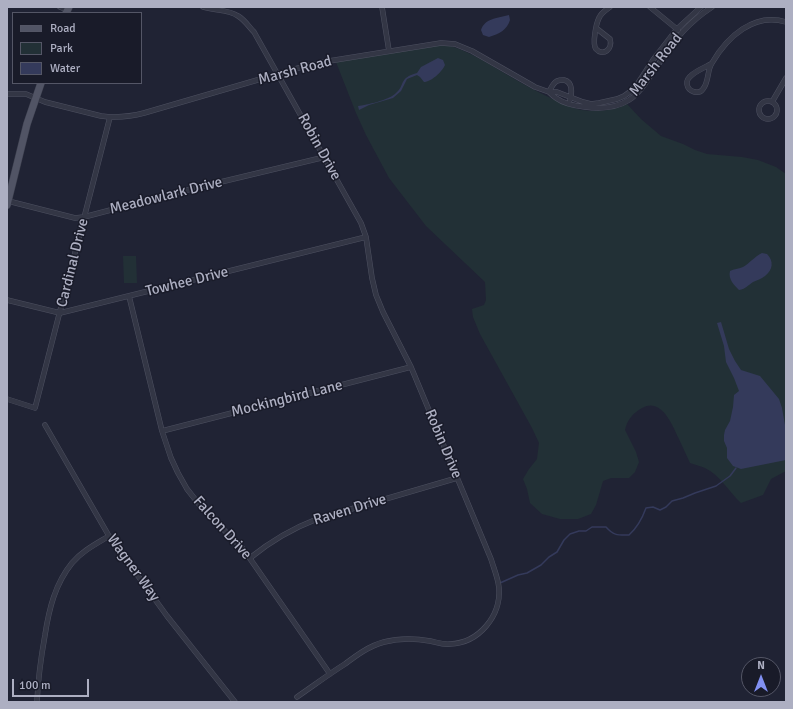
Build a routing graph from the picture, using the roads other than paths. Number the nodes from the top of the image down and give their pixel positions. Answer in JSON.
{"nodes":[{"id":1,"x":60,"y":7,"type":"edge"},
{"id":2,"x":203,"y":7,"type":"edge"},
{"id":3,"x":382,"y":7,"type":"edge"},
{"id":4,"x":610,"y":7,"type":"edge"},
{"id":5,"x":650,"y":7,"type":"edge"},
{"id":6,"x":701,"y":7,"type":"edge"},
{"id":7,"x":712,"y":7,"type":"edge"},
{"id":8,"x":706,"y":9,"type":"edge"},
{"id":9,"x":67,"y":10,"type":"edge"},
{"id":10,"x":786,"y":22,"type":"edge"},
{"id":11,"x":596,"y":28,"type":"junction"},
{"id":12,"x":679,"y":31,"type":"junction"},
{"id":13,"x":389,"y":51,"type":"junction"},
{"id":14,"x":711,"y":64,"type":"junction"},
{"id":15,"x":278,"y":74,"type":"junction"},
{"id":16,"x":786,"y":78,"type":"edge"},
{"id":17,"x":41,"y":84,"type":"edge"},
{"id":18,"x":549,"y":92,"type":"junction"},
{"id":19,"x":7,"y":94,"type":"edge"},
{"id":20,"x":35,"y":98,"type":"junction"},
{"id":21,"x":571,"y":98,"type":"junction"},
{"id":22,"x":772,"y":102,"type":"junction"},
{"id":23,"x":568,"y":103,"type":"junction"},
{"id":24,"x":110,"y":118,"type":"junction"},
{"id":25,"x":324,"y":157,"type":"junction"},
{"id":26,"x":8,"y":203,"type":"edge"},
{"id":27,"x":84,"y":217,"type":"junction"},
{"id":28,"x":366,"y":237,"type":"junction"},
{"id":29,"x":129,"y":296,"type":"junction"},
{"id":30,"x":7,"y":300,"type":"edge"},
{"id":31,"x":60,"y":314,"type":"junction"},
{"id":32,"x":411,"y":367,"type":"junction"},
{"id":33,"x":7,"y":399,"type":"edge"},
{"id":34,"x":45,"y":425,"type":"dead end"},
{"id":35,"x":162,"y":431,"type":"junction"},
{"id":36,"x":457,"y":478,"type":"junction"},
{"id":37,"x":108,"y":536,"type":"junction"},
{"id":38,"x":250,"y":558,"type":"junction"},
{"id":39,"x":330,"y":674,"type":"junction"},
{"id":40,"x":297,"y":697,"type":"dead end"},
{"id":41,"x":37,"y":702,"type":"edge"},
{"id":42,"x":235,"y":702,"type":"edge"}],
"edges":[{"from":1,"to":9,"type":"street"},
{"from":2,"to":15,"type":"street","name":"Robin Drive"},
{"from":3,"to":13,"type":"street"},
{"from":4,"to":11,"type":"street"},
{"from":5,"to":12,"type":"street"},
{"from":6,"to":12,"type":"street","name":"Marsh Road"},
{"from":7,"to":8,"type":"street","name":"Marsh Road"},
{"from":8,"to":12,"type":"street","name":"Marsh Road"},
{"from":10,"to":14,"type":"street"},
{"from":11,"to":11,"type":"street"},
{"from":12,"to":21,"type":"street","name":"Marsh Road"},
{"from":12,"to":23,"type":"street","name":"Marsh Road"},
{"from":13,"to":15,"type":"street","name":"Marsh Road"},
{"from":13,"to":18,"type":"street","name":"Marsh Road"},
{"from":14,"to":14,"type":"street"},
{"from":15,"to":24,"type":"street","name":"Marsh Road"},
{"from":15,"to":25,"type":"street","name":"Robin Drive"},
{"from":16,"to":22,"type":"street"},
{"from":17,"to":20,"type":"main road"},
{"from":18,"to":21,"type":"street","name":"Marsh Road"},
{"from":18,"to":21,"type":"street"},
{"from":18,"to":23,"type":"street","name":"Marsh Road"},
{"from":19,"to":20,"type":"street","name":"Marsh Road"},
{"from":20,"to":24,"type":"street","name":"Marsh Road"},
{"from":20,"to":26,"type":"main road"},
{"from":21,"to":23,"type":"street"},
{"from":22,"to":22,"type":"street"},
{"from":24,"to":27,"type":"street","name":"Cardinal Drive"},
{"from":25,"to":27,"type":"street","name":"Meadowlark Drive"},
{"from":25,"to":28,"type":"street","name":"Robin Drive"},
{"from":26,"to":27,"type":"street","name":"Meadowlark Drive"},
{"from":27,"to":31,"type":"street","name":"Cardinal Drive"},
{"from":28,"to":29,"type":"street","name":"Towhee Drive"},
{"from":28,"to":32,"type":"street","name":"Robin Drive"},
{"from":29,"to":31,"type":"street","name":"Towhee Drive"},
{"from":29,"to":35,"type":"street","name":"Falcon Drive"},
{"from":30,"to":31,"type":"street","name":"Towhee Drive"},
{"from":31,"to":33,"type":"street","name":"Cardinal Drive"},
{"from":32,"to":35,"type":"street","name":"Mockingbird Lane"},
{"from":32,"to":36,"type":"street","name":"Robin Drive"},
{"from":34,"to":37,"type":"street","name":"Wagner Way"},
{"from":35,"to":38,"type":"street","name":"Falcon Drive"},
{"from":36,"to":38,"type":"street","name":"Raven Drive"},
{"from":36,"to":39,"type":"street","name":"Robin Drive"},
{"from":37,"to":41,"type":"street"},
{"from":37,"to":42,"type":"street","name":"Wagner Way"},
{"from":38,"to":39,"type":"street","name":"Falcon Drive"},
{"from":39,"to":40,"type":"street","name":"Robin Drive"}]}
